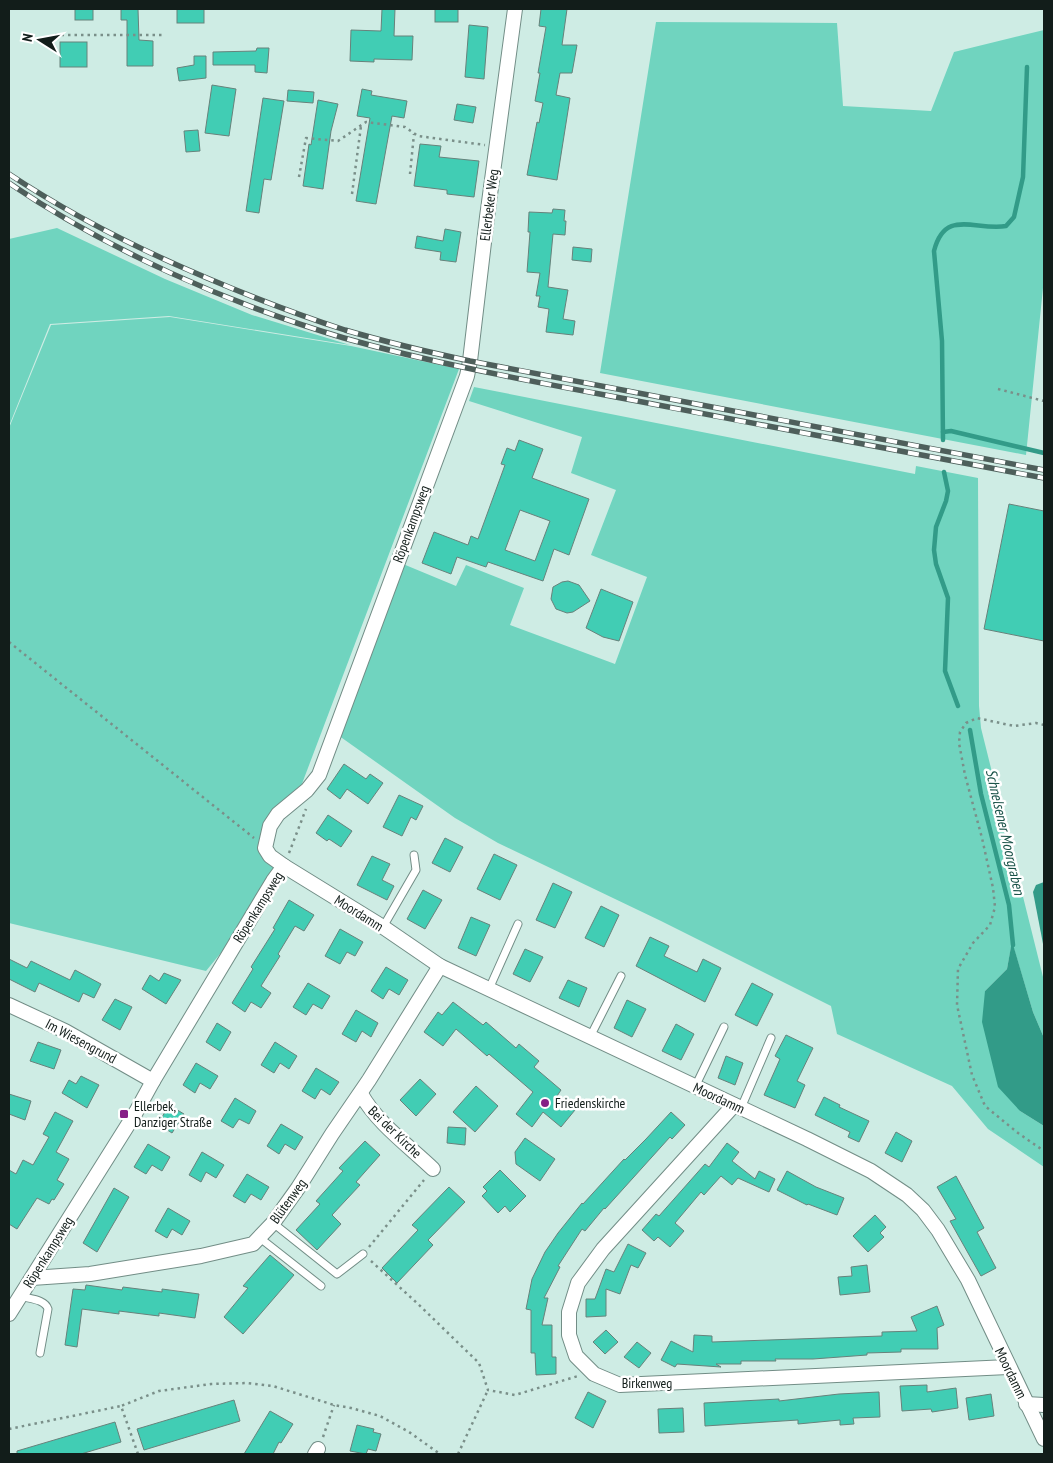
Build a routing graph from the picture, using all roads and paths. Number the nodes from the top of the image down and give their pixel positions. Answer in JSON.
{"nodes":[{"id":1,"x":515,"y":9,"type":"edge"},
{"id":2,"x":55,"y":35,"type":"dead end"},
{"id":3,"x":162,"y":35,"type":"dead end"},
{"id":4,"x":361,"y":125,"type":"junction"},
{"id":5,"x":414,"y":134,"type":"junction"},
{"id":6,"x":496,"y":146,"type":"junction"},
{"id":7,"x":410,"y":174,"type":"dead end"},
{"id":8,"x":299,"y":177,"type":"dead end"},
{"id":9,"x":352,"y":194,"type":"dead end"},
{"id":10,"x":998,"y":389,"type":"dead end"},
{"id":11,"x":458,"y":400,"type":"joint"},
{"id":12,"x":1044,"y":402,"type":"edge"},
{"id":13,"x":9,"y":642,"type":"edge"},
{"id":14,"x":1044,"y":725,"type":"edge"},
{"id":15,"x":308,"y":802,"type":"dead end"},
{"id":16,"x":265,"y":848,"type":"junction"},
{"id":17,"x":414,"y":855,"type":"dead end"},
{"id":18,"x":284,"y":866,"type":"junction"},
{"id":19,"x":518,"y":924,"type":"dead end"},
{"id":20,"x":383,"y":927,"type":"junction"},
{"id":21,"x":440,"y":966,"type":"junction"},
{"id":22,"x":622,"y":976,"type":"dead end"},
{"id":23,"x":489,"y":989,"type":"junction"},
{"id":24,"x":9,"y":1005,"type":"edge"},
{"id":25,"x":724,"y":1027,"type":"dead end"},
{"id":26,"x":590,"y":1037,"type":"junction"},
{"id":27,"x":771,"y":1038,"type":"dead end"},
{"id":28,"x":153,"y":1080,"type":"junction"},
{"id":29,"x":695,"y":1086,"type":"junction"},
{"id":30,"x":361,"y":1094,"type":"junction"},
{"id":31,"x":738,"y":1107,"type":"junction"},
{"id":32,"x":1044,"y":1151,"type":"edge"},
{"id":33,"x":433,"y":1169,"type":"joint"},
{"id":34,"x":272,"y":1223,"type":"junction"},
{"id":35,"x":260,"y":1238,"type":"junction"},
{"id":36,"x":363,"y":1254,"type":"junction"},
{"id":37,"x":32,"y":1278,"type":"junction"},
{"id":38,"x":321,"y":1286,"type":"dead end"},
{"id":39,"x":20,"y":1296,"type":"junction"},
{"id":40,"x":9,"y":1314,"type":"edge"},
{"id":41,"x":40,"y":1354,"type":"dead end"},
{"id":42,"x":1008,"y":1367,"type":"junction"},
{"id":43,"x":594,"y":1374,"type":"junction"},
{"id":44,"x":488,"y":1390,"type":"junction"},
{"id":45,"x":1026,"y":1404,"type":"junction"},
{"id":46,"x":334,"y":1405,"type":"junction"},
{"id":47,"x":1044,"y":1405,"type":"edge"},
{"id":48,"x":121,"y":1406,"type":"junction"},
{"id":49,"x":9,"y":1429,"type":"edge"},
{"id":50,"x":1044,"y":1439,"type":"edge"},
{"id":51,"x":317,"y":1452,"type":"edge"},
{"id":52,"x":138,"y":1454,"type":"edge"},
{"id":53,"x":440,"y":1454,"type":"edge"},
{"id":54,"x":458,"y":1454,"type":"edge"}],
"edges":[{"from":1,"to":6,"type":"street","name":"Ellerbeker Weg"},
{"from":2,"to":3,"type":"path"},
{"from":4,"to":5,"type":"path"},
{"from":4,"to":8,"type":"path"},
{"from":4,"to":9,"type":"path"},
{"from":5,"to":6,"type":"path"},
{"from":5,"to":7,"type":"path"},
{"from":6,"to":11,"type":"street","name":"Ellerbeker Weg"},
{"from":10,"to":12,"type":"path"},
{"from":11,"to":16,"type":"street","name":"Röpenkampsweg"},
{"from":13,"to":16,"type":"path"},
{"from":14,"to":32,"type":"path"},
{"from":15,"to":18,"type":"path"},
{"from":16,"to":18,"type":"street","name":"Röpenkampsweg"},
{"from":17,"to":20,"type":"lane"},
{"from":18,"to":20,"type":"street","name":"Moordamm"},
{"from":18,"to":28,"type":"street","name":"Röpenkampsweg"},
{"from":19,"to":23,"type":"lane"},
{"from":20,"to":21,"type":"street","name":"Moordamm"},
{"from":21,"to":23,"type":"street","name":"Moordamm"},
{"from":21,"to":30,"type":"street","name":"Blütenweg"},
{"from":22,"to":26,"type":"lane"},
{"from":23,"to":26,"type":"street","name":"Moordamm"},
{"from":24,"to":28,"type":"street","name":"Im Wiesengrund"},
{"from":25,"to":29,"type":"lane"},
{"from":26,"to":29,"type":"street","name":"Moordamm"},
{"from":27,"to":31,"type":"lane"},
{"from":28,"to":37,"type":"street","name":"Röpenkampsweg"},
{"from":29,"to":31,"type":"street","name":"Moordamm"},
{"from":30,"to":33,"type":"street","name":"Bei der Kirche"},
{"from":30,"to":34,"type":"street","name":"Blütenweg"},
{"from":31,"to":42,"type":"street","name":"Moordamm"},
{"from":31,"to":43,"type":"street","name":"Birkenweg"},
{"from":33,"to":36,"type":"path"},
{"from":34,"to":35,"type":"street","name":"Blütenweg"},
{"from":34,"to":36,"type":"lane"},
{"from":35,"to":37,"type":"street","name":"Blütenweg"},
{"from":35,"to":38,"type":"lane"},
{"from":36,"to":44,"type":"path"},
{"from":37,"to":39,"type":"street","name":"Röpenkampsweg"},
{"from":39,"to":40,"type":"street","name":"Röpenkampsweg"},
{"from":39,"to":41,"type":"lane"},
{"from":42,"to":43,"type":"street","name":"Birkenweg"},
{"from":42,"to":45,"type":"street","name":"Moordamm"},
{"from":43,"to":44,"type":"path"},
{"from":44,"to":54,"type":"path"},
{"from":45,"to":47,"type":"street"},
{"from":45,"to":50,"type":"street","name":"Moordamm"},
{"from":46,"to":48,"type":"path"},
{"from":46,"to":51,"type":"path"},
{"from":46,"to":53,"type":"path"},
{"from":48,"to":49,"type":"path"},
{"from":48,"to":52,"type":"path"}]}
